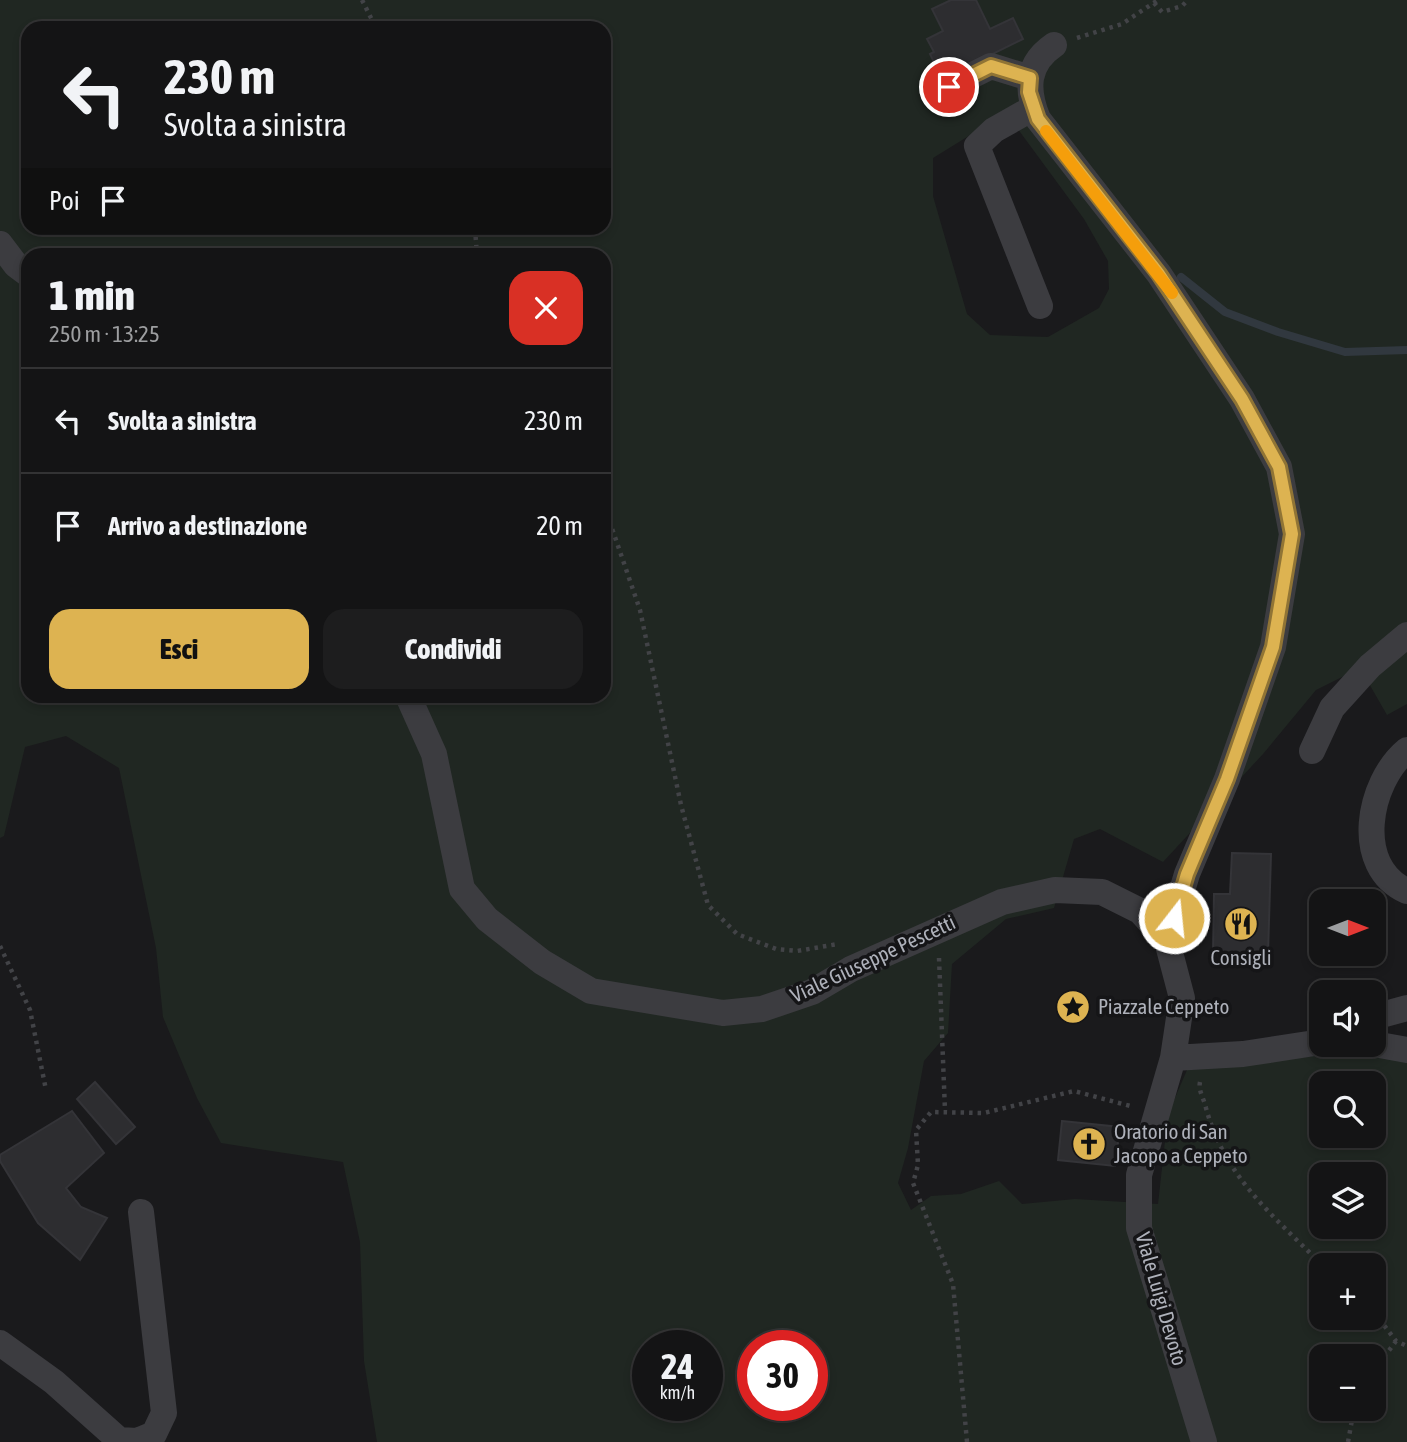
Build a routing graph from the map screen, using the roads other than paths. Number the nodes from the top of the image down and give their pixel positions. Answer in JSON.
{"nodes":[{"id":1,"x":1054,"y":45,"type":"road end"},
{"id":2,"x":1030,"y":78,"type":"junction"},
{"id":3,"x":949,"y":87,"type":"dead end"},
{"id":4,"x":1033,"y":108,"type":"junction"},
{"id":5,"x":0,"y":244,"type":"edge"},
{"id":6,"x":21,"y":269,"type":"edge"},
{"id":7,"x":1041,"y":306,"type":"dead end"},
{"id":8,"x":1407,"y":635,"type":"edge"},
{"id":9,"x":411,"y":703,"type":"edge"},
{"id":10,"x":1407,"y":750,"type":"edge"},
{"id":11,"x":1312,"y":751,"type":"dead end"},
{"id":12,"x":1407,"y":891,"type":"edge"},
{"id":13,"x":1167,"y":941,"type":"junction"},
{"id":14,"x":1407,"y":1008,"type":"edge"},
{"id":15,"x":1386,"y":1014,"type":"edge"},
{"id":16,"x":1309,"y":1044,"type":"edge"},
{"id":17,"x":1386,"y":1046,"type":"edge"},
{"id":18,"x":1407,"y":1050,"type":"edge"},
{"id":19,"x":1173,"y":1058,"type":"junction"},
{"id":20,"x":141,"y":1212,"type":"dead end"},
{"id":21,"x":0,"y":1343,"type":"edge"},
{"id":22,"x":1204,"y":1442,"type":"edge"}],
"edges":[{"from":1,"to":2,"type":"street"},
{"from":2,"to":3,"type":"street"},
{"from":2,"to":4,"type":"street"},
{"from":4,"to":7,"type":"street"},
{"from":4,"to":13,"type":"street"},
{"from":5,"to":6,"type":"street"},
{"from":8,"to":11,"type":"street"},
{"from":9,"to":13,"type":"street","name":"Viale Giuseppe Pescetti"},
{"from":10,"to":12,"type":"street"},
{"from":13,"to":19,"type":"street"},
{"from":14,"to":15,"type":"street"},
{"from":16,"to":19,"type":"street"},
{"from":17,"to":18,"type":"street"},
{"from":19,"to":22,"type":"street","name":"Viale Luigi Devoto"},
{"from":20,"to":21,"type":"street"}]}
